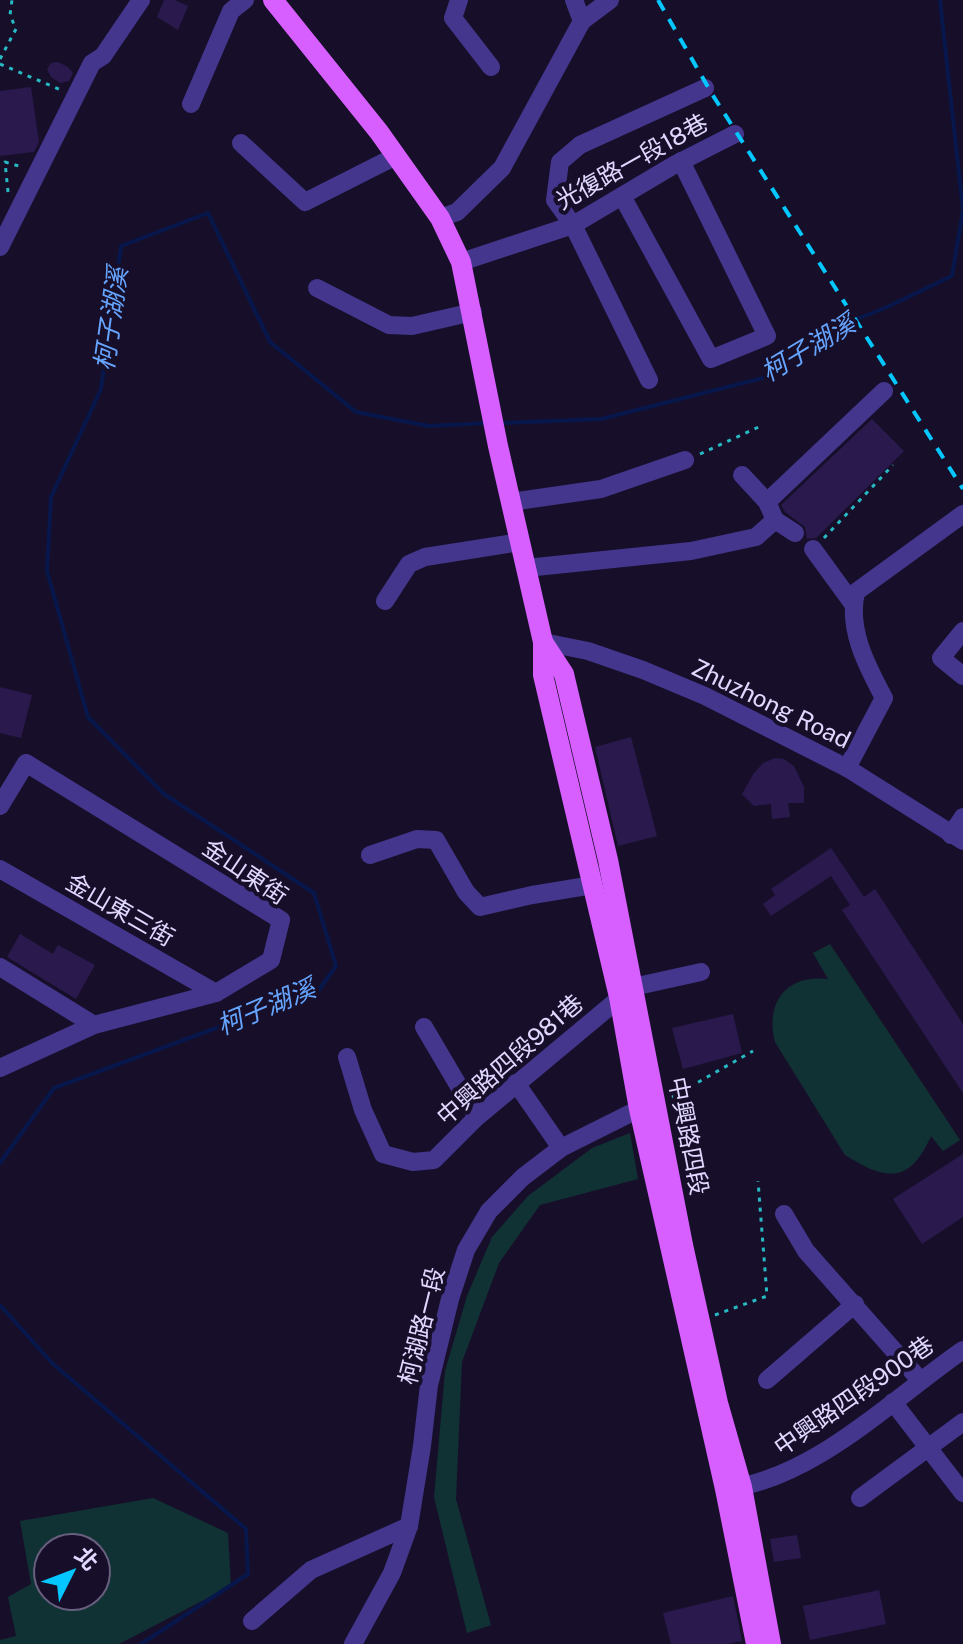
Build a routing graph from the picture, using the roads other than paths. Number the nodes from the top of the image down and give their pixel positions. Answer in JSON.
{"nodes":[{"id":1,"x":141,"y":0,"type":"edge"},
{"id":2,"x":245,"y":0,"type":"edge"},
{"id":3,"x":273,"y":0,"type":"edge"},
{"id":4,"x":459,"y":0,"type":"edge"},
{"id":5,"x":574,"y":0,"type":"edge"},
{"id":6,"x":610,"y":0,"type":"edge"},
{"id":7,"x":582,"y":21,"type":"junction"},
{"id":8,"x":491,"y":67,"type":"dead end"},
{"id":9,"x":705,"y":88,"type":"dead end"},
{"id":10,"x":191,"y":104,"type":"dead end"},
{"id":11,"x":735,"y":134,"type":"dead end"},
{"id":12,"x":241,"y":143,"type":"dead end"},
{"id":13,"x":396,"y":156,"type":"junction"},
{"id":14,"x":681,"y":161,"type":"junction"},
{"id":15,"x":622,"y":196,"type":"junction"},
{"id":16,"x":440,"y":218,"type":"junction"},
{"id":17,"x":573,"y":225,"type":"junction"},
{"id":18,"x":0,"y":247,"type":"edge"},
{"id":19,"x":461,"y":262,"type":"junction"},
{"id":20,"x":317,"y":288,"type":"dead end"},
{"id":21,"x":473,"y":312,"type":"junction"},
{"id":22,"x":649,"y":380,"type":"dead end"},
{"id":23,"x":884,"y":391,"type":"dead end"},
{"id":24,"x":685,"y":460,"type":"road end"},
{"id":25,"x":742,"y":475,"type":"dead end"},
{"id":26,"x":511,"y":502,"type":"junction"},
{"id":27,"x":767,"y":502,"type":"junction"},
{"id":28,"x":963,"y":514,"type":"edge"},
{"id":29,"x":775,"y":520,"type":"junction"},
{"id":30,"x":795,"y":533,"type":"dead end"},
{"id":31,"x":520,"y":542,"type":"junction"},
{"id":32,"x":813,"y":549,"type":"road end"},
{"id":33,"x":526,"y":568,"type":"junction"},
{"id":34,"x":385,"y":601,"type":"dead end"},
{"id":35,"x":853,"y":604,"type":"junction"},
{"id":36,"x":963,"y":631,"type":"edge"},
{"id":37,"x":543,"y":642,"type":"junction"},
{"id":38,"x":963,"y":676,"type":"edge"},
{"id":39,"x":847,"y":768,"type":"junction"},
{"id":40,"x":0,"y":806,"type":"edge"},
{"id":41,"x":963,"y":817,"type":"edge"},
{"id":42,"x":957,"y":838,"type":"edge"},
{"id":43,"x":370,"y":855,"type":"dead end"},
{"id":44,"x":0,"y":869,"type":"edge"},
{"id":45,"x":596,"y":870,"type":"junction"},
{"id":46,"x":0,"y":967,"type":"edge"},
{"id":47,"x":701,"y":972,"type":"dead end"},
{"id":48,"x":626,"y":992,"type":"junction"},
{"id":49,"x":216,"y":993,"type":"junction"},
{"id":50,"x":94,"y":1025,"type":"junction"},
{"id":51,"x":424,"y":1027,"type":"dead end"},
{"id":52,"x":347,"y":1057,"type":"dead end"},
{"id":53,"x":0,"y":1068,"type":"edge"},
{"id":54,"x":516,"y":1083,"type":"junction"},
{"id":55,"x":647,"y":1108,"type":"junction"},
{"id":56,"x":477,"y":1117,"type":"junction"},
{"id":57,"x":561,"y":1148,"type":"junction"},
{"id":58,"x":784,"y":1214,"type":"dead end"},
{"id":59,"x":855,"y":1304,"type":"junction"},
{"id":60,"x":963,"y":1350,"type":"edge"},
{"id":61,"x":767,"y":1380,"type":"dead end"},
{"id":62,"x":920,"y":1380,"type":"junction"},
{"id":63,"x":893,"y":1402,"type":"junction"},
{"id":64,"x":712,"y":1404,"type":"junction"},
{"id":65,"x":963,"y":1422,"type":"edge"},
{"id":66,"x":928,"y":1448,"type":"junction"},
{"id":67,"x":734,"y":1488,"type":"junction"},
{"id":68,"x":963,"y":1493,"type":"edge"},
{"id":69,"x":860,"y":1498,"type":"dead end"},
{"id":70,"x":409,"y":1526,"type":"junction"},
{"id":71,"x":252,"y":1621,"type":"dead end"},
{"id":72,"x":762,"y":1639,"type":"edge"},
{"id":73,"x":353,"y":1644,"type":"edge"}],
"edges":[{"from":1,"to":18,"type":"street"},
{"from":2,"to":10,"type":"street"},
{"from":3,"to":13,"type":"main road","name":"中興路四段"},
{"from":4,"to":8,"type":"street"},
{"from":5,"to":7,"type":"street"},
{"from":6,"to":7,"type":"street"},
{"from":7,"to":16,"type":"street"},
{"from":9,"to":17,"type":"street"},
{"from":11,"to":14,"type":"street","name":"光復路一段18巷"},
{"from":12,"to":13,"type":"street"},
{"from":13,"to":16,"type":"main road","name":"中興路四段"},
{"from":14,"to":15,"type":"street","name":"光復路一段18巷"},
{"from":14,"to":15,"type":"street"},
{"from":15,"to":17,"type":"street","name":"光復路一段18巷"},
{"from":16,"to":19,"type":"main road","name":"中興路四段"},
{"from":17,"to":19,"type":"street","name":"光復路一段18巷"},
{"from":17,"to":22,"type":"street"},
{"from":19,"to":21,"type":"main road","name":"中興路四段"},
{"from":20,"to":21,"type":"street"},
{"from":21,"to":26,"type":"main road","name":"中興路四段"},
{"from":23,"to":27,"type":"street"},
{"from":24,"to":26,"type":"street"},
{"from":25,"to":27,"type":"street"},
{"from":26,"to":31,"type":"main road","name":"中興路四段"},
{"from":27,"to":29,"type":"street"},
{"from":28,"to":35,"type":"street"},
{"from":29,"to":30,"type":"street"},
{"from":29,"to":33,"type":"street"},
{"from":31,"to":33,"type":"main road","name":"中興路四段"},
{"from":31,"to":34,"type":"street"},
{"from":32,"to":35,"type":"street"},
{"from":33,"to":37,"type":"main road","name":"中興路四段"},
{"from":35,"to":39,"type":"street"},
{"from":36,"to":38,"type":"street"},
{"from":37,"to":39,"type":"street","name":"Zhuzhong Road"},
{"from":37,"to":45,"type":"main road","name":"中興路四段"},
{"from":39,"to":42,"type":"street","name":"Zhuzhong Road"},
{"from":40,"to":49,"type":"street","name":"金山東街"},
{"from":41,"to":42,"type":"street"},
{"from":43,"to":45,"type":"street"},
{"from":44,"to":49,"type":"street","name":"金山東三街"},
{"from":45,"to":48,"type":"main road","name":"中興路四段"},
{"from":45,"to":48,"type":"main road","name":"中興路四段"},
{"from":46,"to":50,"type":"street"},
{"from":47,"to":48,"type":"street"},
{"from":48,"to":54,"type":"street","name":"中興路四段981巷"},
{"from":48,"to":55,"type":"main road","name":"中興路四段"},
{"from":49,"to":50,"type":"street","name":"金山東街"},
{"from":50,"to":53,"type":"street","name":"金山東街"},
{"from":51,"to":56,"type":"street"},
{"from":52,"to":56,"type":"street","name":"中興路四段981巷"},
{"from":54,"to":56,"type":"street","name":"中興路四段981巷"},
{"from":54,"to":57,"type":"street"},
{"from":55,"to":57,"type":"street","name":"柯湖路一段"},
{"from":55,"to":64,"type":"main road","name":"中興路四段"},
{"from":55,"to":64,"type":"main road","name":"中興路四段"},
{"from":57,"to":70,"type":"street","name":"柯湖路一段"},
{"from":58,"to":59,"type":"street"},
{"from":59,"to":61,"type":"street"},
{"from":59,"to":62,"type":"street"},
{"from":60,"to":62,"type":"street","name":"中興路四段900巷"},
{"from":62,"to":63,"type":"street","name":"中興路四段900巷"},
{"from":63,"to":66,"type":"street"},
{"from":63,"to":67,"type":"street","name":"中興路四段900巷"},
{"from":64,"to":67,"type":"main road","name":"中興路四段"},
{"from":65,"to":66,"type":"street"},
{"from":66,"to":68,"type":"street"},
{"from":66,"to":69,"type":"street"},
{"from":67,"to":72,"type":"main road","name":"中興路四段"},
{"from":70,"to":71,"type":"street"},
{"from":70,"to":73,"type":"street","name":"柯湖路一段"}]}
